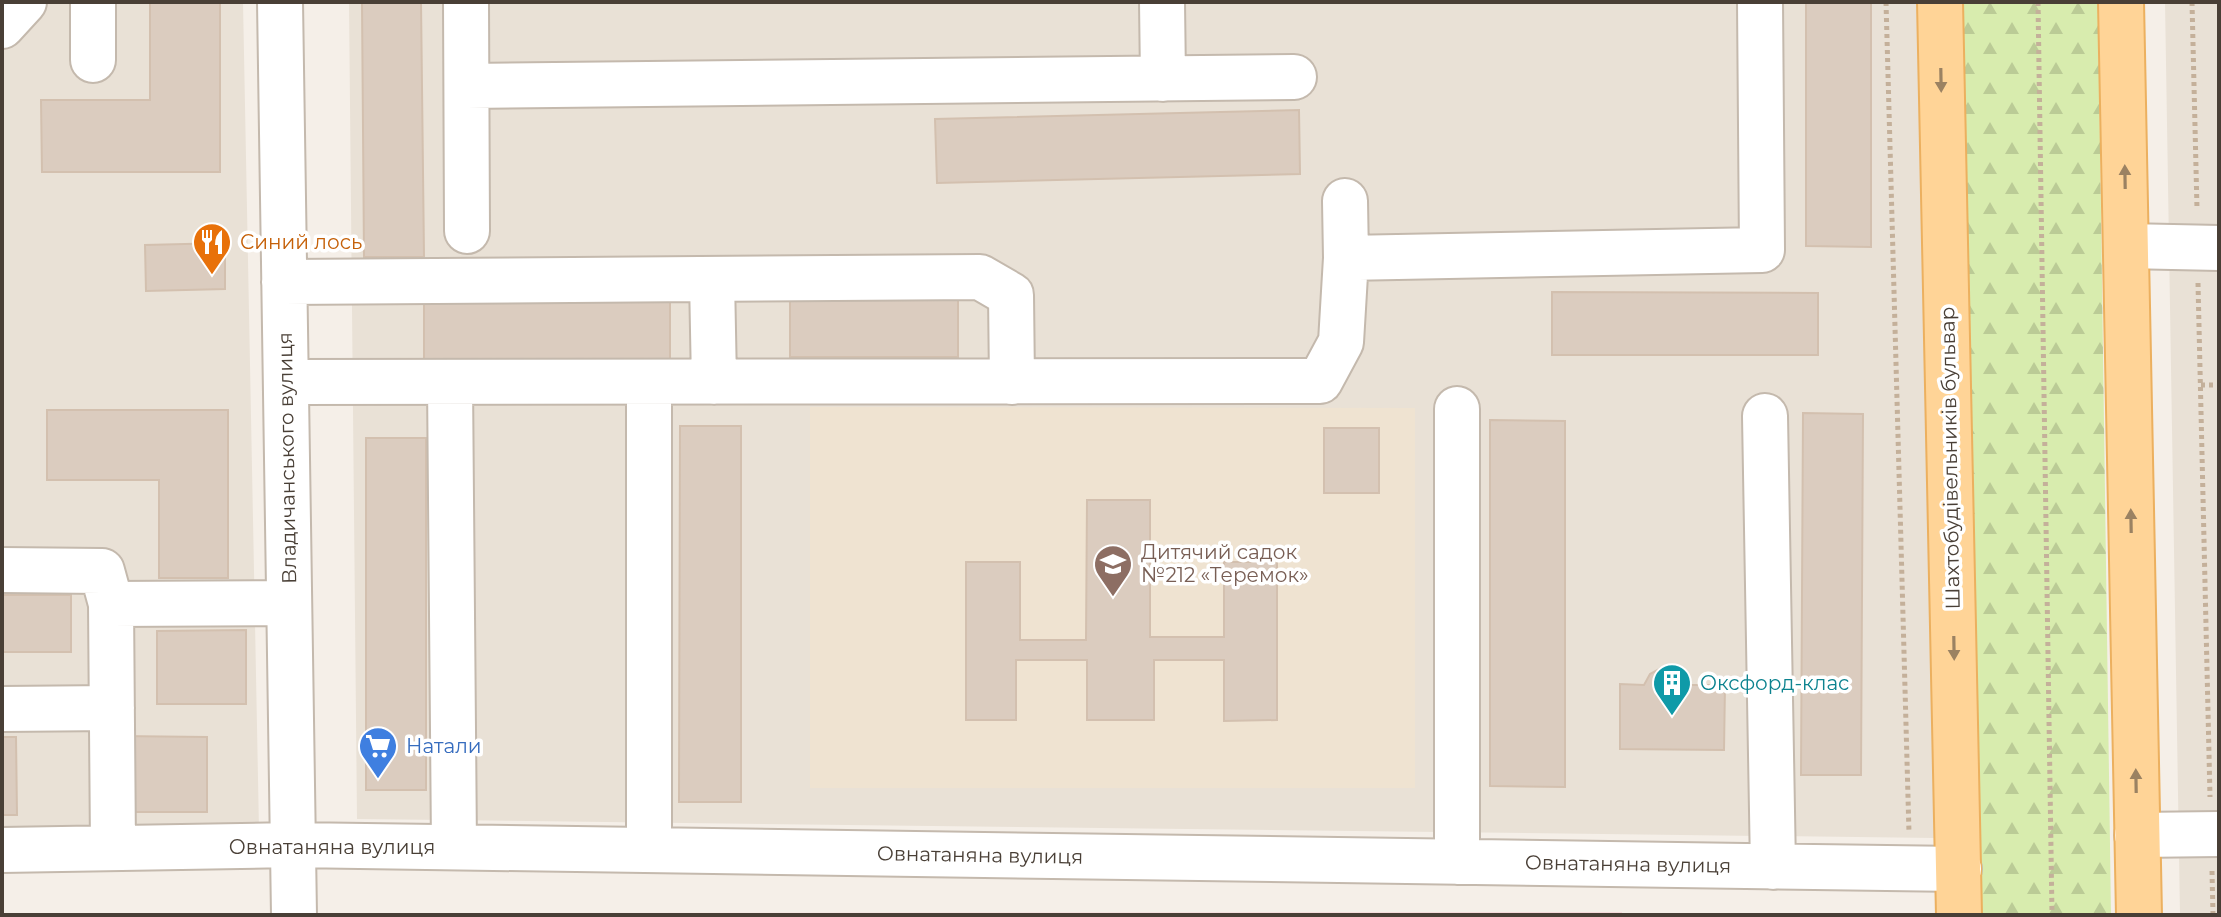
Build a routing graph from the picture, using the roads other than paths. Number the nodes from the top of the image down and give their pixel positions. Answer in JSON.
{"nodes":[{"id":1,"x":24,"y":2,"type":"edge"},
{"id":2,"x":93,"y":2,"type":"edge"},
{"id":3,"x":280,"y":2,"type":"edge"},
{"id":4,"x":466,"y":2,"type":"edge"},
{"id":5,"x":1162,"y":2,"type":"edge"},
{"id":6,"x":1760,"y":2,"type":"edge"},
{"id":7,"x":1940,"y":2,"type":"edge"},
{"id":8,"x":2121,"y":2,"type":"edge"},
{"id":9,"x":2,"y":26,"type":"edge"},
{"id":10,"x":93,"y":60,"type":"dead end"},
{"id":11,"x":1294,"y":77,"type":"dead end"},
{"id":12,"x":1163,"y":79,"type":"junction"},
{"id":13,"x":467,"y":86,"type":"junction"},
{"id":14,"x":1345,"y":201,"type":"dead end"},
{"id":15,"x":467,"y":231,"type":"dead end"},
{"id":16,"x":2126,"y":246,"type":"junction"},
{"id":17,"x":2208,"y":248,"type":"edge"},
{"id":18,"x":1346,"y":258,"type":"junction"},
{"id":19,"x":712,"y":279,"type":"junction"},
{"id":20,"x":284,"y":282,"type":"junction"},
{"id":21,"x":286,"y":382,"type":"junction"},
{"id":22,"x":450,"y":382,"type":"junction"},
{"id":23,"x":649,"y":382,"type":"junction"},
{"id":24,"x":714,"y":382,"type":"junction"},
{"id":25,"x":1012,"y":382,"type":"junction"},
{"id":26,"x":1457,"y":409,"type":"dead end"},
{"id":27,"x":1765,"y":416,"type":"dead end"},
{"id":28,"x":2,"y":570,"type":"edge"},
{"id":29,"x":289,"y":603,"type":"junction"},
{"id":30,"x":111,"y":604,"type":"junction"},
{"id":31,"x":112,"y":708,"type":"junction"},
{"id":32,"x":2,"y":709,"type":"edge"},
{"id":33,"x":2215,"y":834,"type":"edge"},
{"id":34,"x":2137,"y":835,"type":"junction"},
{"id":35,"x":293,"y":845,"type":"junction"},
{"id":36,"x":454,"y":847,"type":"junction"},
{"id":37,"x":113,"y":848,"type":"junction"},
{"id":38,"x":2,"y":850,"type":"edge"},
{"id":39,"x":649,"y":850,"type":"junction"},
{"id":40,"x":1457,"y":862,"type":"junction"},
{"id":41,"x":1773,"y":867,"type":"junction"},
{"id":42,"x":1959,"y":869,"type":"junction"},
{"id":43,"x":294,"y":915,"type":"edge"},
{"id":44,"x":1959,"y":915,"type":"edge"},
{"id":45,"x":2139,"y":915,"type":"edge"}],
"edges":[{"from":1,"to":9,"type":"street"},
{"from":2,"to":10,"type":"street"},
{"from":3,"to":20,"type":"street","name":"Владичанського вулиця"},
{"from":4,"to":13,"type":"street"},
{"from":5,"to":12,"type":"street"},
{"from":6,"to":18,"type":"street"},
{"from":7,"to":42,"type":"main road","name":"Шахтобудівельників бульвар","one_way":true},
{"from":16,"to":8,"type":"main road","one_way":true},
{"from":11,"to":12,"type":"street"},
{"from":12,"to":13,"type":"street"},
{"from":13,"to":15,"type":"street"},
{"from":14,"to":18,"type":"street"},
{"from":16,"to":17,"type":"street"},
{"from":34,"to":16,"type":"main road","one_way":true},
{"from":18,"to":25,"type":"street"},
{"from":19,"to":20,"type":"street"},
{"from":19,"to":24,"type":"street"},
{"from":19,"to":25,"type":"street"},
{"from":20,"to":21,"type":"street","name":"Владичанського вулиця"},
{"from":21,"to":22,"type":"street"},
{"from":21,"to":29,"type":"street","name":"Владичанського вулиця"},
{"from":22,"to":23,"type":"street"},
{"from":22,"to":36,"type":"street"},
{"from":23,"to":24,"type":"street"},
{"from":23,"to":39,"type":"street"},
{"from":24,"to":25,"type":"street"},
{"from":26,"to":40,"type":"street"},
{"from":27,"to":41,"type":"street"},
{"from":28,"to":30,"type":"street"},
{"from":29,"to":30,"type":"street"},
{"from":29,"to":35,"type":"street","name":"Владичанського вулиця"},
{"from":30,"to":31,"type":"street"},
{"from":31,"to":32,"type":"street"},
{"from":31,"to":37,"type":"street"},
{"from":33,"to":34,"type":"street"},
{"from":34,"to":45,"type":"main road"},
{"from":35,"to":36,"type":"street","name":"Овнатаняна вулиця"},
{"from":35,"to":37,"type":"street","name":"Овнатаняна вулиця"},
{"from":35,"to":43,"type":"street","name":"Владичанського вулиця"},
{"from":36,"to":39,"type":"street","name":"Овнатаняна вулиця"},
{"from":37,"to":38,"type":"street","name":"Овнатаняна вулиця"},
{"from":39,"to":40,"type":"street","name":"Овнатаняна вулиця"},
{"from":40,"to":41,"type":"street","name":"Овнатаняна вулиця"},
{"from":41,"to":42,"type":"street","name":"Овнатаняна вулиця"},
{"from":42,"to":44,"type":"main road","name":"Шахтобудівельників бульвар"}]}
